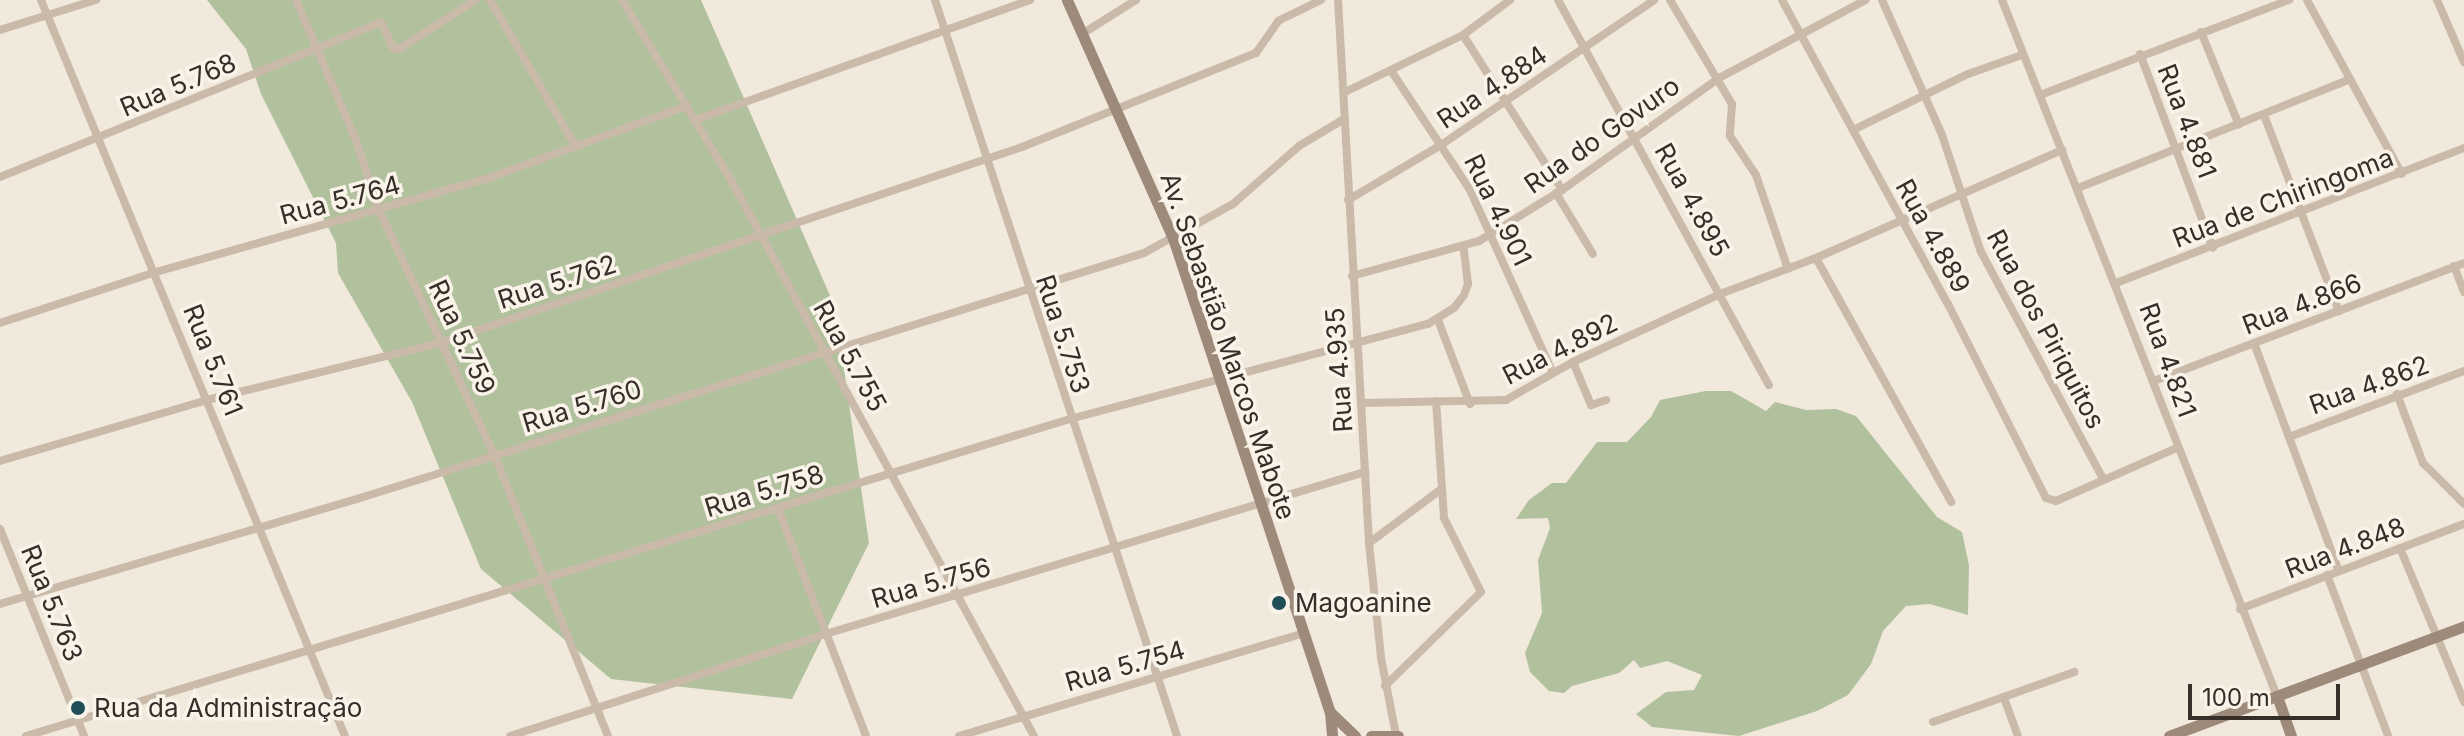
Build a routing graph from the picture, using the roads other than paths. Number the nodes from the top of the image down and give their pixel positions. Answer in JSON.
{"nodes":[{"id":1,"x":41,"y":0,"type":"edge"},
{"id":2,"x":96,"y":0,"type":"edge"},
{"id":3,"x":296,"y":0,"type":"edge"},
{"id":4,"x":476,"y":0,"type":"edge"},
{"id":5,"x":490,"y":0,"type":"edge"},
{"id":6,"x":622,"y":0,"type":"edge"},
{"id":7,"x":935,"y":0,"type":"edge"},
{"id":8,"x":1030,"y":0,"type":"edge"},
{"id":9,"x":1067,"y":0,"type":"edge"},
{"id":10,"x":1136,"y":0,"type":"edge"},
{"id":11,"x":1321,"y":0,"type":"edge"},
{"id":12,"x":1338,"y":0,"type":"edge"},
{"id":13,"x":1510,"y":0,"type":"edge"},
{"id":14,"x":1558,"y":0,"type":"edge"},
{"id":15,"x":1654,"y":0,"type":"edge"},
{"id":16,"x":1670,"y":0,"type":"edge"},
{"id":17,"x":1782,"y":0,"type":"edge"},
{"id":18,"x":1866,"y":0,"type":"edge"},
{"id":19,"x":1882,"y":0,"type":"edge"},
{"id":20,"x":2002,"y":0,"type":"edge"},
{"id":21,"x":2289,"y":0,"type":"edge"},
{"id":22,"x":2307,"y":0,"type":"edge"},
{"id":23,"x":2437,"y":0,"type":"edge"},
{"id":24,"x":47,"y":16,"type":"junction"},
{"id":25,"x":0,"y":30,"type":"edge"},
{"id":26,"x":946,"y":32,"type":"junction"},
{"id":27,"x":1797,"y":32,"type":"junction"},
{"id":28,"x":2201,"y":32,"type":"junction"},
{"id":29,"x":1082,"y":34,"type":"junction"},
{"id":30,"x":1463,"y":35,"type":"junction"},
{"id":31,"x":317,"y":47,"type":"junction"},
{"id":32,"x":1584,"y":49,"type":"junction"},
{"id":33,"x":2140,"y":54,"type":"junction"},
{"id":34,"x":2022,"y":55,"type":"junction"},
{"id":35,"x":2464,"y":62,"type":"edge"},
{"id":36,"x":1392,"y":72,"type":"junction"},
{"id":37,"x":1719,"y":78,"type":"junction"},
{"id":38,"x":2350,"y":79,"type":"junction"},
{"id":39,"x":1345,"y":92,"type":"junction"},
{"id":40,"x":1923,"y":94,"type":"junction"},
{"id":41,"x":2040,"y":95,"type":"junction"},
{"id":42,"x":1508,"y":101,"type":"junction"},
{"id":43,"x":687,"y":106,"type":"junction"},
{"id":44,"x":1118,"y":112,"type":"junction"},
{"id":45,"x":2264,"y":115,"type":"junction"},
{"id":46,"x":1344,"y":119,"type":"junction"},
{"id":47,"x":695,"y":120,"type":"junction"},
{"id":48,"x":2239,"y":125,"type":"junction"},
{"id":49,"x":1853,"y":130,"type":"junction"},
{"id":50,"x":1633,"y":135,"type":"junction"},
{"id":51,"x":101,"y":138,"type":"junction"},
{"id":52,"x":1441,"y":145,"type":"junction"},
{"id":53,"x":576,"y":147,"type":"junction"},
{"id":54,"x":2464,"y":148,"type":"edge"},
{"id":55,"x":2062,"y":150,"type":"junction"},
{"id":56,"x":2177,"y":151,"type":"junction"},
{"id":57,"x":986,"y":158,"type":"junction"},
{"id":58,"x":2402,"y":174,"type":"junction"},
{"id":59,"x":0,"y":177,"type":"edge"},
{"id":60,"x":2078,"y":188,"type":"junction"},
{"id":61,"x":1559,"y":191,"type":"junction"},
{"id":62,"x":1959,"y":195,"type":"junction"},
{"id":63,"x":1348,"y":200,"type":"junction"},
{"id":64,"x":379,"y":210,"type":"junction"},
{"id":65,"x":2302,"y":211,"type":"junction"},
{"id":66,"x":1900,"y":218,"type":"junction"},
{"id":67,"x":1490,"y":235,"type":"junction"},
{"id":68,"x":760,"y":237,"type":"junction"},
{"id":69,"x":1173,"y":238,"type":"junction"},
{"id":70,"x":2213,"y":248,"type":"junction"},
{"id":71,"x":1464,"y":249,"type":"junction"},
{"id":72,"x":1593,"y":254,"type":"dead end"},
{"id":73,"x":1816,"y":258,"type":"junction"},
{"id":74,"x":2464,"y":263,"type":"edge"},
{"id":75,"x":2454,"y":266,"type":"junction"},
{"id":76,"x":1788,"y":269,"type":"junction"},
{"id":77,"x":156,"y":272,"type":"junction"},
{"id":78,"x":1352,"y":276,"type":"junction"},
{"id":79,"x":2116,"y":283,"type":"junction"},
{"id":80,"x":1028,"y":291,"type":"junction"},
{"id":81,"x":2464,"y":292,"type":"edge"},
{"id":82,"x":1720,"y":294,"type":"junction"},
{"id":83,"x":2339,"y":311,"type":"junction"},
{"id":84,"x":1438,"y":320,"type":"junction"},
{"id":85,"x":0,"y":323,"type":"edge"},
{"id":86,"x":1357,"y":339,"type":"junction"},
{"id":87,"x":443,"y":342,"type":"junction"},
{"id":88,"x":2254,"y":343,"type":"junction"},
{"id":89,"x":826,"y":354,"type":"junction"},
{"id":90,"x":1573,"y":362,"type":"junction"},
{"id":91,"x":2464,"y":371,"type":"edge"},
{"id":92,"x":1553,"y":373,"type":"junction"},
{"id":93,"x":1221,"y":378,"type":"junction"},
{"id":94,"x":2154,"y":381,"type":"junction"},
{"id":95,"x":1769,"y":385,"type":"dead end"},
{"id":96,"x":2397,"y":394,"type":"junction"},
{"id":97,"x":207,"y":400,"type":"junction"},
{"id":98,"x":1606,"y":400,"type":"dead end"},
{"id":99,"x":1436,"y":401,"type":"junction"},
{"id":100,"x":1362,"y":403,"type":"junction"},
{"id":101,"x":1470,"y":404,"type":"junction"},
{"id":102,"x":1070,"y":419,"type":"junction"},
{"id":103,"x":2289,"y":437,"type":"junction"},
{"id":104,"x":2177,"y":448,"type":"junction"},
{"id":105,"x":494,"y":454,"type":"junction"},
{"id":106,"x":0,"y":461,"type":"edge"},
{"id":107,"x":892,"y":472,"type":"junction"},
{"id":108,"x":1365,"y":472,"type":"junction"},
{"id":109,"x":2104,"y":480,"type":"junction"},
{"id":110,"x":1440,"y":490,"type":"junction"},
{"id":111,"x":1951,"y":502,"type":"dead end"},
{"id":112,"x":1261,"y":504,"type":"junction"},
{"id":113,"x":2464,"y":504,"type":"edge"},
{"id":114,"x":778,"y":509,"type":"junction"},
{"id":115,"x":2464,"y":524,"type":"edge"},
{"id":116,"x":261,"y":527,"type":"junction"},
{"id":117,"x":0,"y":529,"type":"edge"},
{"id":118,"x":1369,"y":543,"type":"junction"},
{"id":119,"x":2400,"y":548,"type":"junction"},
{"id":120,"x":1112,"y":549,"type":"junction"},
{"id":121,"x":2339,"y":571,"type":"junction"},
{"id":122,"x":2327,"y":575,"type":"junction"},
{"id":123,"x":544,"y":579,"type":"junction"},
{"id":124,"x":27,"y":595,"type":"junction"},
{"id":125,"x":959,"y":597,"type":"junction"},
{"id":126,"x":0,"y":604,"type":"edge"},
{"id":127,"x":2240,"y":609,"type":"junction"},
{"id":128,"x":2464,"y":626,"type":"edge"},
{"id":129,"x":829,"y":633,"type":"junction"},
{"id":130,"x":1302,"y":634,"type":"junction"},
{"id":131,"x":2439,"y":634,"type":"junction"},
{"id":132,"x":312,"y":651,"type":"junction"},
{"id":133,"x":2361,"y":663,"type":"junction"},
{"id":134,"x":2074,"y":672,"type":"dead end"},
{"id":135,"x":1157,"y":678,"type":"junction"},
{"id":136,"x":1385,"y":686,"type":"junction"},
{"id":137,"x":2277,"y":696,"type":"junction"},
{"id":138,"x":2004,"y":698,"type":"junction"},
{"id":139,"x":2464,"y":702,"type":"edge"},
{"id":140,"x":598,"y":710,"type":"junction"},
{"id":141,"x":1330,"y":712,"type":"junction"},
{"id":142,"x":1023,"y":717,"type":"junction"},
{"id":143,"x":77,"y":720,"type":"junction"},
{"id":144,"x":1933,"y":722,"type":"dead end"},
{"id":145,"x":2192,"y":732,"type":"edge"},
{"id":146,"x":26,"y":736,"type":"edge"},
{"id":147,"x":84,"y":736,"type":"edge"},
{"id":148,"x":345,"y":736,"type":"edge"},
{"id":149,"x":510,"y":736,"type":"edge"},
{"id":150,"x":608,"y":736,"type":"edge"},
{"id":151,"x":866,"y":736,"type":"edge"},
{"id":152,"x":959,"y":736,"type":"edge"},
{"id":153,"x":1034,"y":736,"type":"edge"},
{"id":154,"x":1177,"y":736,"type":"edge"},
{"id":155,"x":1332,"y":736,"type":"edge"},
{"id":156,"x":1355,"y":736,"type":"edge"},
{"id":157,"x":1373,"y":736,"type":"edge"},
{"id":158,"x":1397,"y":736,"type":"edge"},
{"id":159,"x":2018,"y":736,"type":"edge"},
{"id":160,"x":2169,"y":736,"type":"edge"},
{"id":161,"x":2291,"y":736,"type":"edge"},
{"id":162,"x":2388,"y":736,"type":"edge"}],
"edges":[{"from":1,"to":24,"type":"street","name":"Rua 5.761"},
{"from":2,"to":24,"type":"street"},
{"from":3,"to":31,"type":"street","name":"Rua 5.759"},
{"from":4,"to":31,"type":"street","name":"Rua 5.768"},
{"from":5,"to":53,"type":"street"},
{"from":6,"to":43,"type":"street","name":"Rua 5.755"},
{"from":7,"to":26,"type":"street","name":"Rua 5.753"},
{"from":8,"to":26,"type":"street"},
{"from":9,"to":29,"type":"main road","name":"Av. Sebastião Marcos Mabote"},
{"from":10,"to":29,"type":"street"},
{"from":11,"to":44,"type":"street","name":"Rua 5.762"},
{"from":12,"to":39,"type":"street","name":"Rua 4.935"},
{"from":13,"to":30,"type":"street"},
{"from":14,"to":32,"type":"street","name":"Rua 4.895"},
{"from":15,"to":32,"type":"street","name":"Rua 4.884"},
{"from":16,"to":37,"type":"street"},
{"from":17,"to":27,"type":"street","name":"Rua 4.889"},
{"from":18,"to":27,"type":"street","name":"Rua do Govuro"},
{"from":19,"to":40,"type":"street","name":"Rua dos Piriquitos"},
{"from":20,"to":34,"type":"street","name":"Rua 4.821"},
{"from":21,"to":28,"type":"street"},
{"from":22,"to":38,"type":"street"},
{"from":23,"to":35,"type":"street"},
{"from":24,"to":25,"type":"street"},
{"from":24,"to":51,"type":"street","name":"Rua 5.761"},
{"from":26,"to":47,"type":"street"},
{"from":26,"to":57,"type":"street","name":"Rua 5.753"},
{"from":27,"to":37,"type":"street","name":"Rua do Govuro"},
{"from":27,"to":49,"type":"street","name":"Rua 4.889"},
{"from":28,"to":33,"type":"street"},
{"from":28,"to":48,"type":"street"},
{"from":29,"to":44,"type":"main road","name":"Av. Sebastião Marcos Mabote"},
{"from":30,"to":36,"type":"street"},
{"from":30,"to":42,"type":"street"},
{"from":31,"to":51,"type":"street","name":"Rua 5.768"},
{"from":31,"to":64,"type":"street","name":"Rua 5.759"},
{"from":32,"to":42,"type":"street","name":"Rua 4.884"},
{"from":32,"to":50,"type":"street","name":"Rua 4.895"},
{"from":33,"to":41,"type":"street"},
{"from":33,"to":56,"type":"street","name":"Rua 4.881"},
{"from":34,"to":40,"type":"street"},
{"from":34,"to":41,"type":"street","name":"Rua 4.821"},
{"from":36,"to":39,"type":"street"},
{"from":36,"to":52,"type":"street","name":"Rua 4.901"},
{"from":37,"to":50,"type":"street","name":"Rua do Govuro"},
{"from":37,"to":76,"type":"street"},
{"from":38,"to":45,"type":"street"},
{"from":38,"to":58,"type":"street"},
{"from":39,"to":46,"type":"street","name":"Rua 4.935"},
{"from":40,"to":49,"type":"street"},
{"from":40,"to":62,"type":"street","name":"Rua dos Piriquitos"},
{"from":41,"to":55,"type":"street","name":"Rua 4.821"},
{"from":42,"to":52,"type":"street","name":"Rua 4.884"},
{"from":42,"to":61,"type":"street"},
{"from":43,"to":47,"type":"street","name":"Rua 5.755"},
{"from":43,"to":53,"type":"street","name":"Rua 5.764"},
{"from":44,"to":57,"type":"street","name":"Rua 5.762"},
{"from":44,"to":69,"type":"main road","name":"Av. Sebastião Marcos Mabote"},
{"from":45,"to":48,"type":"street"},
{"from":45,"to":65,"type":"street"},
{"from":46,"to":63,"type":"street","name":"Rua 4.935"},
{"from":46,"to":69,"type":"street","name":"Rua 5.760"},
{"from":47,"to":68,"type":"street","name":"Rua 5.755"},
{"from":48,"to":56,"type":"street"},
{"from":49,"to":66,"type":"street","name":"Rua 4.889"},
{"from":50,"to":61,"type":"street","name":"Rua do Govuro"},
{"from":50,"to":82,"type":"street","name":"Rua 4.895"},
{"from":51,"to":59,"type":"street","name":"Rua 5.768"},
{"from":51,"to":77,"type":"street","name":"Rua 5.761"},
{"from":52,"to":63,"type":"street","name":"Rua 4.884"},
{"from":52,"to":67,"type":"street","name":"Rua 4.901"},
{"from":53,"to":64,"type":"street","name":"Rua 5.764"},
{"from":54,"to":58,"type":"street","name":"Rua de Chiringoma"},
{"from":55,"to":60,"type":"street","name":"Rua 4.821"},
{"from":55,"to":62,"type":"street","name":"Rua 4.892"},
{"from":56,"to":60,"type":"street"},
{"from":56,"to":70,"type":"street","name":"Rua 4.881"},
{"from":57,"to":68,"type":"street","name":"Rua 5.762"},
{"from":57,"to":80,"type":"street","name":"Rua 5.753"},
{"from":58,"to":65,"type":"street","name":"Rua de Chiringoma"},
{"from":60,"to":79,"type":"street","name":"Rua 4.821"},
{"from":61,"to":67,"type":"street","name":"Rua do Govuro"},
{"from":61,"to":72,"type":"street"},
{"from":62,"to":66,"type":"street","name":"Rua 4.892"},
{"from":62,"to":109,"type":"street","name":"Rua dos Piriquitos"},
{"from":63,"to":78,"type":"street","name":"Rua 4.935"},
{"from":64,"to":77,"type":"street","name":"Rua 5.764"},
{"from":64,"to":87,"type":"street","name":"Rua 5.759"},
{"from":65,"to":70,"type":"street","name":"Rua de Chiringoma"},
{"from":65,"to":83,"type":"street"},
{"from":66,"to":73,"type":"street","name":"Rua 4.892"},
{"from":66,"to":109,"type":"street","name":"Rua 4.889"},
{"from":67,"to":71,"type":"street","name":"Rua do Govuro"},
{"from":67,"to":92,"type":"street","name":"Rua 4.901"},
{"from":68,"to":87,"type":"street","name":"Rua 5.762"},
{"from":68,"to":89,"type":"street","name":"Rua 5.755"},
{"from":69,"to":80,"type":"street","name":"Rua 5.760"},
{"from":69,"to":93,"type":"main road","name":"Av. Sebastião Marcos Mabote"},
{"from":70,"to":79,"type":"street","name":"Rua de Chiringoma"},
{"from":71,"to":78,"type":"street","name":"Rua do Govuro"},
{"from":71,"to":84,"type":"street"},
{"from":73,"to":76,"type":"street","name":"Rua 4.892"},
{"from":73,"to":111,"type":"street"},
{"from":74,"to":75,"type":"street","name":"Rua 4.866"},
{"from":75,"to":81,"type":"street"},
{"from":75,"to":83,"type":"street","name":"Rua 4.866"},
{"from":76,"to":82,"type":"street","name":"Rua 4.892"},
{"from":77,"to":85,"type":"street","name":"Rua 5.764"},
{"from":77,"to":97,"type":"street","name":"Rua 5.761"},
{"from":78,"to":86,"type":"street","name":"Rua 4.935"},
{"from":79,"to":94,"type":"street","name":"Rua 4.821"},
{"from":80,"to":89,"type":"street","name":"Rua 5.760"},
{"from":80,"to":102,"type":"street","name":"Rua 5.753"},
{"from":82,"to":90,"type":"street","name":"Rua 4.892"},
{"from":82,"to":95,"type":"street","name":"Rua 4.895"},
{"from":83,"to":88,"type":"street","name":"Rua 4.866"},
{"from":84,"to":86,"type":"street","name":"Rua 5.758"},
{"from":84,"to":101,"type":"street"},
{"from":86,"to":93,"type":"street","name":"Rua 5.758"},
{"from":86,"to":100,"type":"street","name":"Rua 4.935"},
{"from":87,"to":97,"type":"street","name":"Rua 5.762"},
{"from":87,"to":105,"type":"street","name":"Rua 5.759"},
{"from":88,"to":94,"type":"street","name":"Rua 4.866"},
{"from":88,"to":103,"type":"street"},
{"from":89,"to":105,"type":"street","name":"Rua 5.760"},
{"from":89,"to":107,"type":"street","name":"Rua 5.755"},
{"from":90,"to":92,"type":"street","name":"Rua 4.892"},
{"from":90,"to":98,"type":"street"},
{"from":91,"to":96,"type":"street","name":"Rua 4.862"},
{"from":92,"to":101,"type":"street","name":"Rua 4.892"},
{"from":93,"to":102,"type":"street","name":"Rua 5.758"},
{"from":93,"to":112,"type":"main road","name":"Av. Sebastião Marcos Mabote"},
{"from":94,"to":104,"type":"street","name":"Rua 4.821"},
{"from":96,"to":103,"type":"street","name":"Rua 4.862"},
{"from":96,"to":113,"type":"street"},
{"from":97,"to":106,"type":"street","name":"Rua 5.762"},
{"from":97,"to":116,"type":"street","name":"Rua 5.761"},
{"from":99,"to":100,"type":"street","name":"Rua 4.892"},
{"from":99,"to":101,"type":"street","name":"Rua 4.892"},
{"from":99,"to":110,"type":"street"},
{"from":100,"to":108,"type":"street","name":"Rua 4.935"},
{"from":102,"to":107,"type":"street","name":"Rua 5.758"},
{"from":102,"to":120,"type":"street","name":"Rua 5.753"},
{"from":103,"to":121,"type":"street"},
{"from":104,"to":109,"type":"street"},
{"from":104,"to":127,"type":"street","name":"Rua 4.821"},
{"from":105,"to":116,"type":"street","name":"Rua 5.760"},
{"from":105,"to":123,"type":"street","name":"Rua 5.759"},
{"from":107,"to":114,"type":"street","name":"Rua 5.758"},
{"from":107,"to":125,"type":"street","name":"Rua 5.755"},
{"from":108,"to":112,"type":"street","name":"Rua 5.756"},
{"from":108,"to":118,"type":"street","name":"Rua 4.935"},
{"from":110,"to":118,"type":"street"},
{"from":110,"to":136,"type":"street"},
{"from":112,"to":120,"type":"street","name":"Rua 5.756"},
{"from":112,"to":130,"type":"main road","name":"Av. Sebastião Marcos Mabote"},
{"from":114,"to":123,"type":"street","name":"Rua 5.758"},
{"from":114,"to":129,"type":"street"},
{"from":115,"to":119,"type":"street","name":"Rua 4.848"},
{"from":116,"to":124,"type":"street","name":"Rua 5.760"},
{"from":116,"to":132,"type":"street","name":"Rua 5.761"},
{"from":117,"to":124,"type":"street","name":"Rua 5.763"},
{"from":118,"to":136,"type":"street","name":"Rua 4.935"},
{"from":119,"to":121,"type":"street","name":"Rua 4.848"},
{"from":119,"to":131,"type":"street"},
{"from":120,"to":125,"type":"street","name":"Rua 5.756"},
{"from":120,"to":135,"type":"street","name":"Rua 5.753"},
{"from":121,"to":122,"type":"street","name":"Rua 4.848"},
{"from":122,"to":127,"type":"street","name":"Rua 4.848"},
{"from":122,"to":133,"type":"street"},
{"from":123,"to":132,"type":"street","name":"Rua 5.758"},
{"from":123,"to":140,"type":"street","name":"Rua 5.759"},
{"from":124,"to":126,"type":"street","name":"Rua 5.760"},
{"from":124,"to":143,"type":"street","name":"Rua 5.763"},
{"from":125,"to":129,"type":"street","name":"Rua 5.756"},
{"from":125,"to":142,"type":"street","name":"Rua 5.755"},
{"from":127,"to":137,"type":"street","name":"Rua 4.821"},
{"from":128,"to":131,"type":"main road"},
{"from":129,"to":140,"type":"street","name":"Rua 5.756"},
{"from":129,"to":151,"type":"street"},
{"from":130,"to":135,"type":"street","name":"Rua 5.754"},
{"from":130,"to":141,"type":"main road","name":"Av. Sebastião Marcos Mabote"},
{"from":131,"to":133,"type":"main road"},
{"from":131,"to":139,"type":"street"},
{"from":132,"to":143,"type":"street","name":"Rua 5.758"},
{"from":132,"to":148,"type":"street","name":"Rua 5.761"},
{"from":133,"to":137,"type":"main road"},
{"from":133,"to":162,"type":"street"},
{"from":134,"to":138,"type":"street"},
{"from":135,"to":142,"type":"street","name":"Rua 5.754"},
{"from":135,"to":154,"type":"street","name":"Rua 5.753"},
{"from":136,"to":158,"type":"street","name":"Rua 4.935"},
{"from":137,"to":145,"type":"main road"},
{"from":137,"to":161,"type":"main road","name":"Rua 4.821"},
{"from":138,"to":144,"type":"street"},
{"from":138,"to":159,"type":"street"},
{"from":140,"to":149,"type":"street","name":"Rua 5.756"},
{"from":140,"to":150,"type":"street","name":"Rua 5.759"},
{"from":141,"to":155,"type":"main road","name":"Av. Sebastião Marcos Mabote"},
{"from":141,"to":156,"type":"main road","name":"Av. Sebastião Marcos Mabote"},
{"from":142,"to":152,"type":"street","name":"Rua 5.754"},
{"from":142,"to":153,"type":"street","name":"Rua 5.755"},
{"from":143,"to":146,"type":"street","name":"Rua 5.758"},
{"from":143,"to":147,"type":"street","name":"Rua 5.763"},
{"from":145,"to":160,"type":"main road"},
{"from":157,"to":158,"type":"main road"}]}
